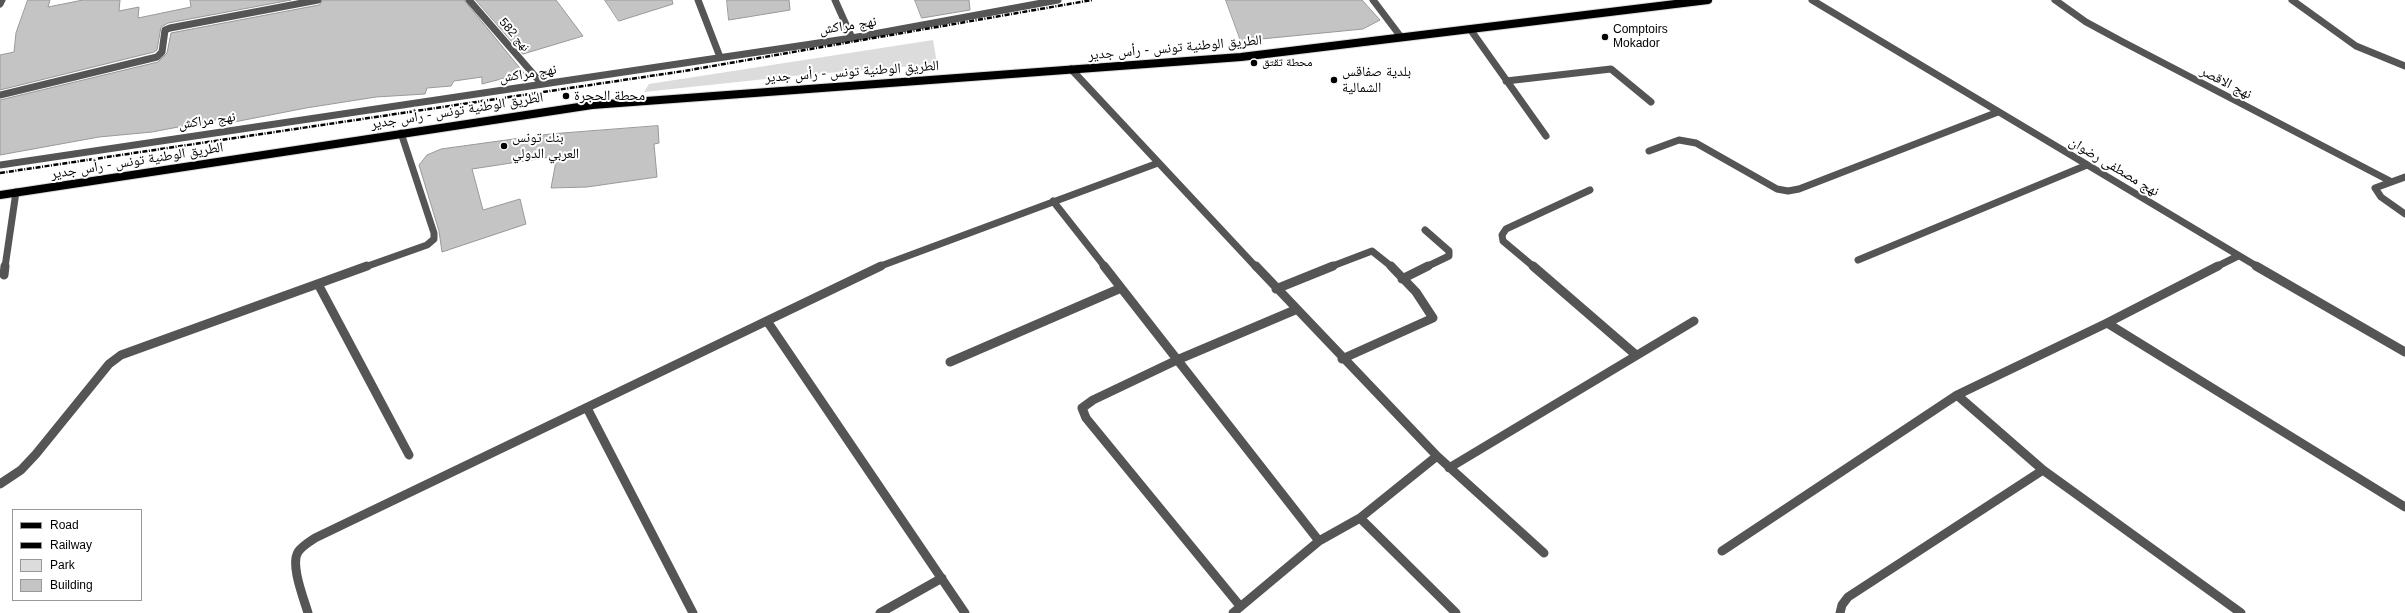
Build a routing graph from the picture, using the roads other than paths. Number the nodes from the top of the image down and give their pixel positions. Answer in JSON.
{"nodes":[{"id":1,"x":2,"y":0,"type":"edge"},
{"id":2,"x":318,"y":0,"type":"edge"},
{"id":3,"x":469,"y":0,"type":"edge"},
{"id":4,"x":698,"y":0,"type":"edge"},
{"id":5,"x":835,"y":0,"type":"edge"},
{"id":6,"x":1058,"y":0,"type":"edge"},
{"id":7,"x":1373,"y":0,"type":"edge"},
{"id":8,"x":1708,"y":0,"type":"edge"},
{"id":9,"x":1812,"y":0,"type":"edge"},
{"id":10,"x":2055,"y":0,"type":"edge"},
{"id":11,"x":2292,"y":0,"type":"edge"},
{"id":12,"x":0,"y":4,"type":"edge"},
{"id":13,"x":1470,"y":29,"type":"junction"},
{"id":14,"x":852,"y":38,"type":"junction"},
{"id":15,"x":1401,"y":38,"type":"junction"},
{"id":16,"x":720,"y":57,"type":"junction"},
{"id":17,"x":2405,"y":66,"type":"edge"},
{"id":18,"x":1071,"y":69,"type":"junction"},
{"id":19,"x":1506,"y":81,"type":"junction"},
{"id":20,"x":542,"y":84,"type":"junction"},
{"id":21,"x":0,"y":95,"type":"edge"},
{"id":22,"x":1651,"y":102,"type":"dead end"},
{"id":23,"x":1998,"y":112,"type":"junction"},
{"id":24,"x":402,"y":133,"type":"junction"},
{"id":25,"x":1546,"y":136,"type":"dead end"},
{"id":26,"x":1649,"y":151,"type":"dead end"},
{"id":27,"x":1158,"y":162,"type":"junction"},
{"id":28,"x":0,"y":165,"type":"edge"},
{"id":29,"x":2087,"y":165,"type":"junction"},
{"id":30,"x":2405,"y":177,"type":"edge"},
{"id":31,"x":2390,"y":181,"type":"junction"},
{"id":32,"x":1590,"y":190,"type":"dead end"},
{"id":33,"x":16,"y":192,"type":"junction"},
{"id":34,"x":0,"y":195,"type":"edge"},
{"id":35,"x":1053,"y":201,"type":"junction"},
{"id":36,"x":2405,"y":214,"type":"edge"},
{"id":37,"x":1425,"y":230,"type":"dead end"},
{"id":38,"x":2238,"y":256,"type":"junction"},
{"id":39,"x":1858,"y":260,"type":"dead end"},
{"id":40,"x":4,"y":275,"type":"dead end"},
{"id":41,"x":1402,"y":279,"type":"junction"},
{"id":42,"x":318,"y":284,"type":"junction"},
{"id":43,"x":1121,"y":288,"type":"junction"},
{"id":44,"x":1276,"y":289,"type":"junction"},
{"id":45,"x":1295,"y":310,"type":"junction"},
{"id":46,"x":767,"y":320,"type":"junction"},
{"id":47,"x":1694,"y":321,"type":"dead end"},
{"id":48,"x":2107,"y":323,"type":"junction"},
{"id":49,"x":2405,"y":352,"type":"edge"},
{"id":50,"x":1636,"y":355,"type":"junction"},
{"id":51,"x":1342,"y":359,"type":"junction"},
{"id":52,"x":1177,"y":360,"type":"junction"},
{"id":53,"x":950,"y":362,"type":"dead end"},
{"id":54,"x":1957,"y":395,"type":"junction"},
{"id":55,"x":587,"y":408,"type":"junction"},
{"id":56,"x":409,"y":455,"type":"dead end"},
{"id":57,"x":1437,"y":456,"type":"junction"},
{"id":58,"x":1449,"y":468,"type":"junction"},
{"id":59,"x":2044,"y":470,"type":"junction"},
{"id":60,"x":0,"y":484,"type":"edge"},
{"id":61,"x":2405,"y":507,"type":"edge"},
{"id":62,"x":1360,"y":518,"type":"junction"},
{"id":63,"x":1319,"y":541,"type":"junction"},
{"id":64,"x":1722,"y":551,"type":"dead end"},
{"id":65,"x":1544,"y":553,"type":"dead end"},
{"id":66,"x":942,"y":578,"type":"junction"},
{"id":67,"x":1240,"y":606,"type":"junction"},
{"id":68,"x":308,"y":613,"type":"edge"},
{"id":69,"x":693,"y":613,"type":"edge"},
{"id":70,"x":880,"y":613,"type":"edge"},
{"id":71,"x":965,"y":613,"type":"edge"},
{"id":72,"x":1232,"y":613,"type":"edge"},
{"id":73,"x":1456,"y":613,"type":"edge"},
{"id":74,"x":1840,"y":613,"type":"edge"},
{"id":75,"x":2241,"y":613,"type":"edge"}],
"edges":[{"from":1,"to":12,"type":"street"},
{"from":2,"to":21,"type":"street"},
{"from":3,"to":20,"type":"street","name":"نهج 582"},
{"from":4,"to":16,"type":"street"},
{"from":5,"to":14,"type":"street"},
{"from":6,"to":14,"type":"street","name":"نهج مراكش"},
{"from":7,"to":15,"type":"street"},
{"from":8,"to":13,"type":"main road","name":"الطريق الوطنية تونس - رأس جدير"},
{"from":9,"to":23,"type":"street","name":"نهج مصطفى رضوان"},
{"from":10,"to":31,"type":"street","name":"نهج الاقصر"},
{"from":11,"to":17,"type":"street"},
{"from":13,"to":15,"type":"main road","name":"الطريق الوطنية تونس - رأس جدير"},
{"from":13,"to":19,"type":"street"},
{"from":14,"to":16,"type":"street","name":"نهج مراكش"},
{"from":15,"to":18,"type":"main road","name":"الطريق الوطنية تونس - رأس جدير"},
{"from":16,"to":20,"type":"street","name":"نهج مراكش"},
{"from":18,"to":24,"type":"main road","name":"الطريق الوطنية تونس - رأس جدير"},
{"from":18,"to":27,"type":"street"},
{"from":19,"to":22,"type":"street"},
{"from":19,"to":25,"type":"street"},
{"from":20,"to":28,"type":"street","name":"نهج مراكش"},
{"from":23,"to":26,"type":"street"},
{"from":23,"to":29,"type":"street","name":"نهج مصطفى رضوان"},
{"from":24,"to":33,"type":"main road","name":"الطريق الوطنية تونس - رأس جدير"},
{"from":24,"to":42,"type":"street"},
{"from":27,"to":35,"type":"street"},
{"from":27,"to":44,"type":"street"},
{"from":29,"to":38,"type":"street","name":"نهج مصطفى رضوان"},
{"from":29,"to":39,"type":"street"},
{"from":30,"to":31,"type":"street"},
{"from":31,"to":36,"type":"street"},
{"from":32,"to":50,"type":"street"},
{"from":33,"to":34,"type":"main road","name":"الطريق الوطنية تونس - رأس جدير"},
{"from":33,"to":40,"type":"street"},
{"from":35,"to":43,"type":"street"},
{"from":35,"to":46,"type":"street"},
{"from":37,"to":41,"type":"street"},
{"from":38,"to":48,"type":"street"},
{"from":38,"to":49,"type":"street","name":"نهج مصطفى رضوان"},
{"from":41,"to":44,"type":"street"},
{"from":41,"to":51,"type":"street"},
{"from":42,"to":56,"type":"street"},
{"from":42,"to":60,"type":"street"},
{"from":43,"to":52,"type":"street"},
{"from":43,"to":53,"type":"street"},
{"from":44,"to":45,"type":"street"},
{"from":45,"to":51,"type":"street"},
{"from":45,"to":52,"type":"street"},
{"from":46,"to":55,"type":"street"},
{"from":46,"to":66,"type":"street"},
{"from":47,"to":50,"type":"street"},
{"from":48,"to":54,"type":"street"},
{"from":48,"to":61,"type":"street"},
{"from":50,"to":58,"type":"street"},
{"from":51,"to":57,"type":"street"},
{"from":52,"to":63,"type":"street"},
{"from":52,"to":67,"type":"street"},
{"from":54,"to":59,"type":"street"},
{"from":54,"to":64,"type":"street"},
{"from":55,"to":68,"type":"street"},
{"from":55,"to":69,"type":"street"},
{"from":57,"to":58,"type":"street"},
{"from":57,"to":62,"type":"street"},
{"from":58,"to":65,"type":"street"},
{"from":59,"to":74,"type":"street"},
{"from":59,"to":75,"type":"street"},
{"from":62,"to":63,"type":"street"},
{"from":62,"to":73,"type":"street"},
{"from":63,"to":67,"type":"street"},
{"from":66,"to":70,"type":"street"},
{"from":66,"to":71,"type":"street"},
{"from":67,"to":72,"type":"street"}]}
